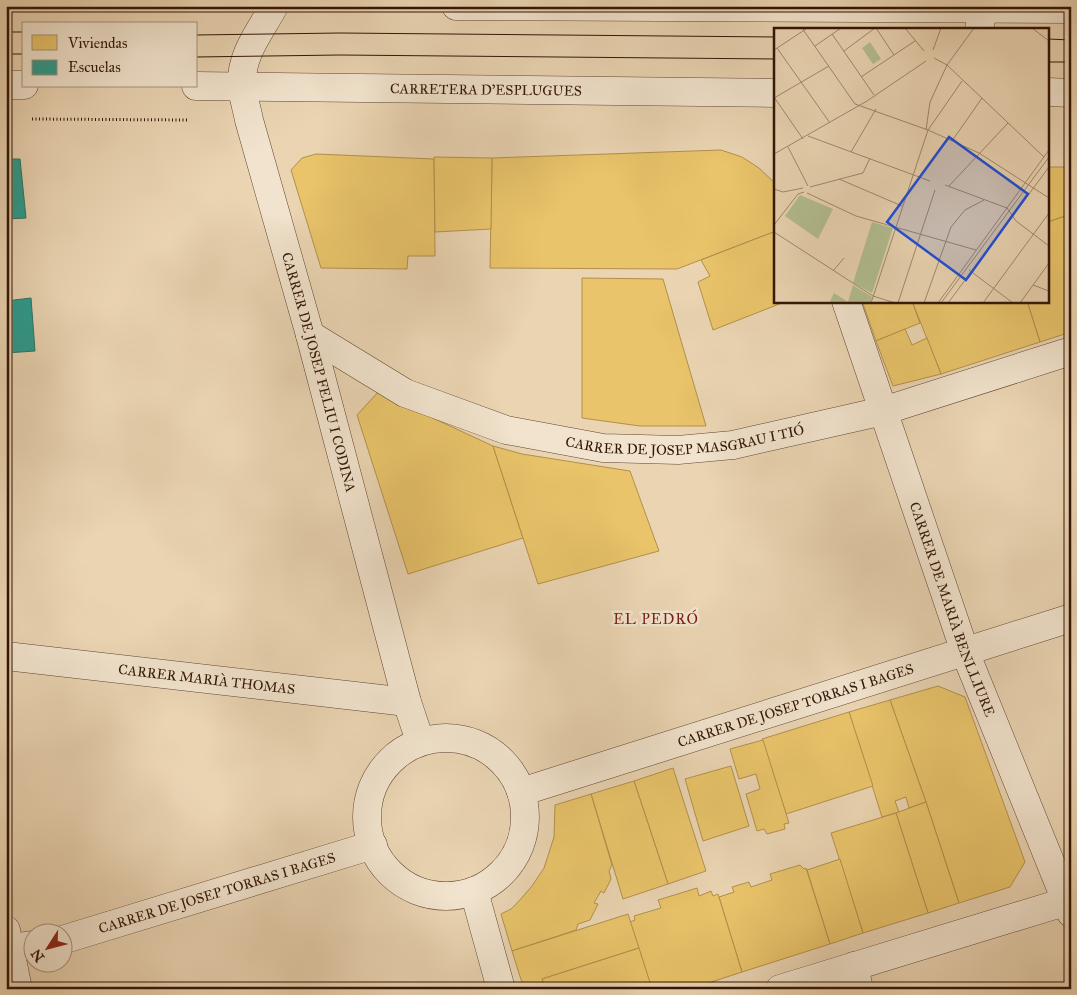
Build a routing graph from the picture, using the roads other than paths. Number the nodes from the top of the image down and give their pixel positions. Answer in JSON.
{"nodes":[{"id":1,"x":274,"y":6,"type":"edge"},
{"id":2,"x":456,"y":6,"type":"edge"},
{"id":3,"x":1071,"y":9,"type":"edge"},
{"id":4,"x":982,"y":14,"type":"edge"},
{"id":5,"x":6,"y":85,"type":"edge"},
{"id":6,"x":22,"y":85,"type":"edge"},
{"id":7,"x":198,"y":86,"type":"edge"},
{"id":8,"x":242,"y":86,"type":"junction"},
{"id":9,"x":1050,"y":92,"type":"edge"},
{"id":10,"x":1071,"y":92,"type":"edge"},
{"id":11,"x":774,"y":94,"type":"edge"},
{"id":12,"x":846,"y":302,"type":"edge"},
{"id":13,"x":310,"y":335,"type":"junction"},
{"id":14,"x":1071,"y":351,"type":"edge"},
{"id":15,"x":883,"y":411,"type":"junction"},
{"id":16,"x":1071,"y":618,"type":"edge"},
{"id":17,"x":965,"y":652,"type":"junction"},
{"id":18,"x":6,"y":656,"type":"edge"},
{"id":19,"x":407,"y":702,"type":"junction"},
{"id":20,"x":420,"y":741,"type":"junction"},
{"id":21,"x":521,"y":792,"type":"junction"},
{"id":22,"x":373,"y":845,"type":"junction"},
{"id":23,"x":474,"y":892,"type":"junction"},
{"id":24,"x":1069,"y":905,"type":"edge"},
{"id":25,"x":72,"y":937,"type":"edge"},
{"id":26,"x":14,"y":943,"type":"edge"},
{"id":27,"x":856,"y":977,"type":"edge"},
{"id":28,"x":18,"y":989,"type":"edge"},
{"id":29,"x":501,"y":989,"type":"edge"},
{"id":30,"x":780,"y":989,"type":"edge"}],
"edges":[{"from":1,"to":8,"type":"street","name":"CARRER DE JOSEP FELIU I CODINA"},
{"from":2,"to":4,"type":"street"},
{"from":3,"to":4,"type":"street"},
{"from":5,"to":6,"type":"street"},
{"from":7,"to":8,"type":"street","name":"CARRETERA D'ESPLUGUES"},
{"from":8,"to":11,"type":"street","name":"CARRETERA D'ESPLUGUES"},
{"from":8,"to":13,"type":"street","name":"CARRER DE JOSEP FELIU I CODINA"},
{"from":9,"to":10,"type":"street"},
{"from":12,"to":15,"type":"street","name":"CARRER DE MARIÀ BENLLIURE"},
{"from":13,"to":15,"type":"street","name":"CARRER DE JOSEP MASGRAU I TIÓ"},
{"from":13,"to":19,"type":"street","name":"CARRER DE JOSEP FELIU I CODINA"},
{"from":14,"to":15,"type":"street","name":"CARRER DE JOSEP MASGRAU I TIÓ"},
{"from":15,"to":17,"type":"street","name":"CARRER DE MARIÀ BENLLIURE"},
{"from":16,"to":17,"type":"street","name":"CARRER DE JOSEP TORRAS I BAGES"},
{"from":17,"to":21,"type":"street","name":"CARRER DE JOSEP TORRAS I BAGES"},
{"from":17,"to":24,"type":"street","name":"CARRER DE MARIÀ BENLLIURE"},
{"from":18,"to":19,"type":"street","name":"CARRER MARIÀ THOMAS"},
{"from":19,"to":20,"type":"street","name":"CARRER DE JOSEP FELIU I CODINA"},
{"from":20,"to":21,"type":"street"},
{"from":20,"to":22,"type":"street"},
{"from":21,"to":23,"type":"street"},
{"from":22,"to":23,"type":"street"},
{"from":22,"to":25,"type":"street","name":"CARRER DE JOSEP TORRAS I BAGES"},
{"from":23,"to":29,"type":"street"},
{"from":24,"to":27,"type":"street"},
{"from":26,"to":28,"type":"street"},
{"from":27,"to":30,"type":"street"}]}
